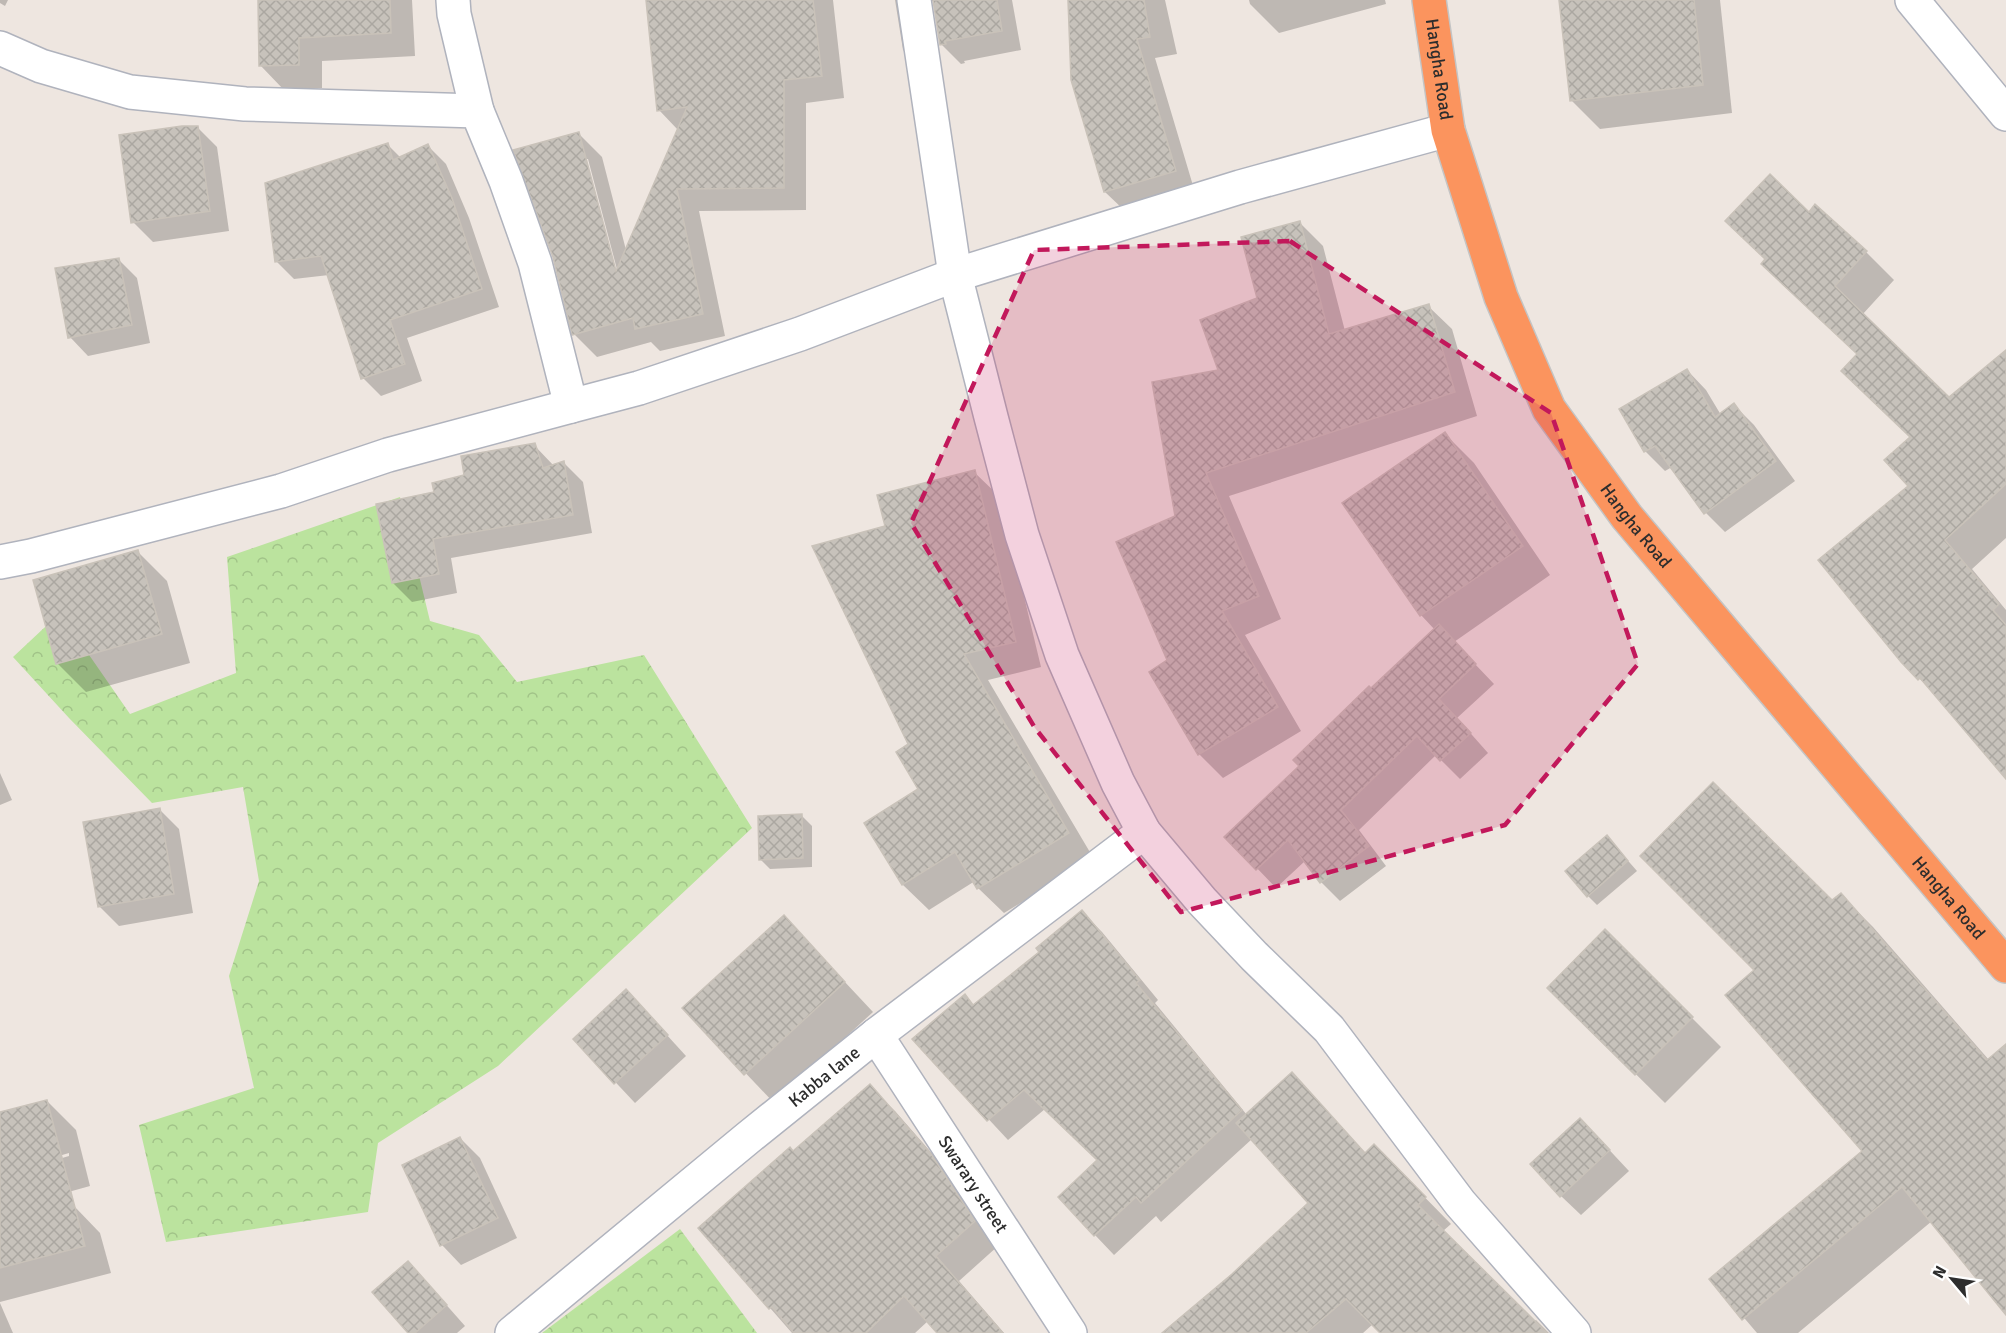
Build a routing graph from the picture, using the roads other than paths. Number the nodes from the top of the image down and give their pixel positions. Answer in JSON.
{"nodes":[{"id":1,"x":453,"y":0,"type":"edge"},
{"id":2,"x":914,"y":0,"type":"edge"},
{"id":3,"x":1429,"y":0,"type":"edge"},
{"id":4,"x":1912,"y":0,"type":"edge"},
{"id":5,"x":0,"y":48,"type":"edge"},
{"id":6,"x":477,"y":111,"type":"junction"},
{"id":7,"x":2006,"y":114,"type":"edge"},
{"id":8,"x":1448,"y":129,"type":"junction"},
{"id":9,"x":955,"y":275,"type":"junction"},
{"id":10,"x":571,"y":406,"type":"junction"},
{"id":11,"x":0,"y":562,"type":"edge"},
{"id":12,"x":1144,"y":832,"type":"junction"},
{"id":13,"x":2006,"y":966,"type":"edge"},
{"id":14,"x":876,"y":1035,"type":"junction"},
{"id":15,"x":512,"y":1333,"type":"edge"},
{"id":16,"x":1070,"y":1333,"type":"edge"},
{"id":17,"x":1574,"y":1333,"type":"edge"}],
"edges":[{"from":1,"to":6,"type":"street"},
{"from":2,"to":9,"type":"street"},
{"from":3,"to":8,"type":"highway","name":"Hangha Road"},
{"from":4,"to":7,"type":"street"},
{"from":5,"to":6,"type":"street"},
{"from":6,"to":10,"type":"street"},
{"from":8,"to":9,"type":"street"},
{"from":8,"to":13,"type":"highway","name":"Hangha Road"},
{"from":9,"to":10,"type":"street"},
{"from":9,"to":12,"type":"street"},
{"from":10,"to":11,"type":"street"},
{"from":12,"to":14,"type":"street","name":"Kabba lane"},
{"from":12,"to":17,"type":"street"},
{"from":14,"to":15,"type":"street","name":"Kabba lane"},
{"from":14,"to":16,"type":"street","name":"Swarary street"}]}
